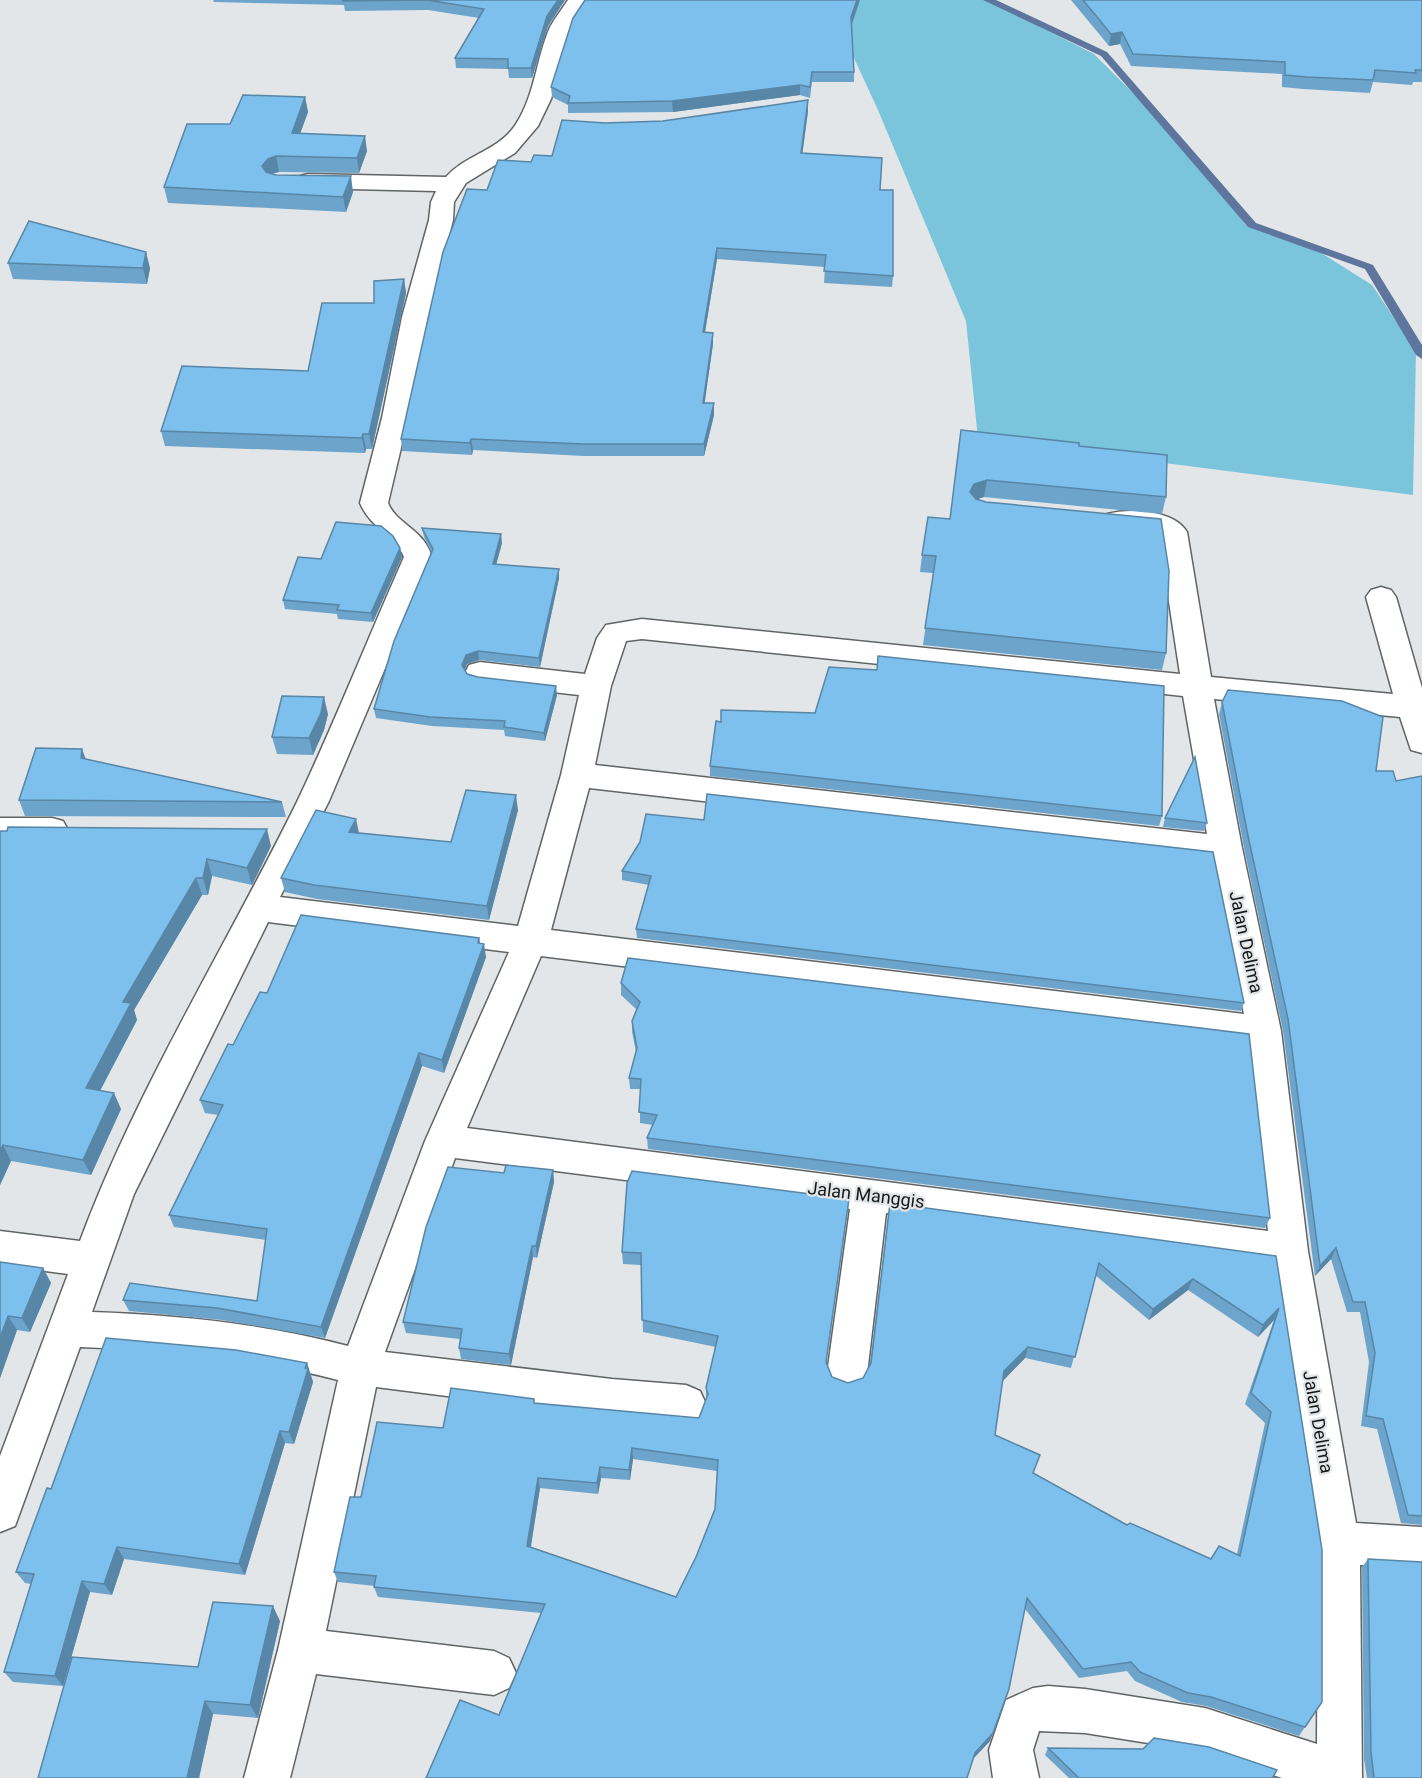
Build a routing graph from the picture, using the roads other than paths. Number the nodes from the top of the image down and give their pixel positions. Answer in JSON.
{"nodes":[{"id":1,"x":579,"y":0,"type":"edge"},
{"id":2,"x":290,"y":181,"type":"edge"},
{"id":3,"x":450,"y":184,"type":"junction"},
{"id":4,"x":1089,"y":518,"type":"edge"},
{"id":5,"x":1382,"y":597,"type":"dead end"},
{"id":6,"x":480,"y":673,"type":"dead end"},
{"id":7,"x":596,"y":686,"type":"junction"},
{"id":8,"x":1197,"y":687,"type":"junction"},
{"id":9,"x":1418,"y":707,"type":"edge"},
{"id":10,"x":1422,"y":742,"type":"edge"},
{"id":11,"x":577,"y":775,"type":"junction"},
{"id":12,"x":0,"y":830,"type":"edge"},
{"id":13,"x":78,"y":831,"type":"edge"},
{"id":14,"x":263,"y":832,"type":"edge"},
{"id":15,"x":298,"y":832,"type":"junction"},
{"id":16,"x":1226,"y":848,"type":"junction"},
{"id":17,"x":261,"y":908,"type":"junction"},
{"id":18,"x":531,"y":941,"type":"junction"},
{"id":19,"x":1264,"y":1031,"type":"junction"},
{"id":20,"x":443,"y":1142,"type":"junction"},
{"id":21,"x":870,"y":1195,"type":"junction"},
{"id":22,"x":0,"y":1248,"type":"edge"},
{"id":23,"x":1289,"y":1251,"type":"junction"},
{"id":24,"x":94,"y":1259,"type":"junction"},
{"id":25,"x":68,"y":1329,"type":"junction"},
{"id":26,"x":360,"y":1367,"type":"junction"},
{"id":27,"x":847,"y":1374,"type":"dead end"},
{"id":28,"x":686,"y":1404,"type":"dead end"},
{"id":29,"x":1,"y":1507,"type":"edge"},
{"id":30,"x":1339,"y":1544,"type":"junction"},
{"id":31,"x":1422,"y":1548,"type":"edge"},
{"id":32,"x":300,"y":1650,"type":"junction"},
{"id":33,"x":494,"y":1673,"type":"dead end"},
{"id":34,"x":1338,"y":1776,"type":"edge"},
{"id":35,"x":267,"y":1778,"type":"edge"},
{"id":36,"x":1016,"y":1778,"type":"edge"}],
"edges":[{"from":1,"to":3,"type":"street"},
{"from":2,"to":3,"type":"street"},
{"from":3,"to":15,"type":"street"},
{"from":4,"to":8,"type":"street","name":"Jalan Delima"},
{"from":5,"to":9,"type":"street"},
{"from":6,"to":7,"type":"street"},
{"from":7,"to":8,"type":"street"},
{"from":7,"to":11,"type":"street"},
{"from":8,"to":9,"type":"street"},
{"from":8,"to":16,"type":"street","name":"Jalan Delima"},
{"from":9,"to":10,"type":"street"},
{"from":11,"to":16,"type":"street"},
{"from":11,"to":18,"type":"street"},
{"from":12,"to":13,"type":"street"},
{"from":14,"to":15,"type":"street"},
{"from":15,"to":17,"type":"street"},
{"from":16,"to":19,"type":"street","name":"Jalan Delima"},
{"from":17,"to":18,"type":"street"},
{"from":17,"to":24,"type":"street"},
{"from":18,"to":19,"type":"street"},
{"from":18,"to":20,"type":"street"},
{"from":19,"to":23,"type":"street","name":"Jalan Delima"},
{"from":20,"to":21,"type":"street","name":"Jalan Manggis"},
{"from":20,"to":26,"type":"street"},
{"from":21,"to":23,"type":"street","name":"Jalan Manggis"},
{"from":21,"to":27,"type":"street"},
{"from":22,"to":24,"type":"street"},
{"from":23,"to":30,"type":"street","name":"Jalan Delima"},
{"from":24,"to":25,"type":"street"},
{"from":25,"to":26,"type":"street"},
{"from":25,"to":29,"type":"street"},
{"from":26,"to":28,"type":"street"},
{"from":26,"to":32,"type":"street"},
{"from":30,"to":31,"type":"street"},
{"from":30,"to":34,"type":"street","name":"Jalan Delima"},
{"from":32,"to":33,"type":"street"},
{"from":32,"to":35,"type":"street"},
{"from":34,"to":36,"type":"street"}]}
